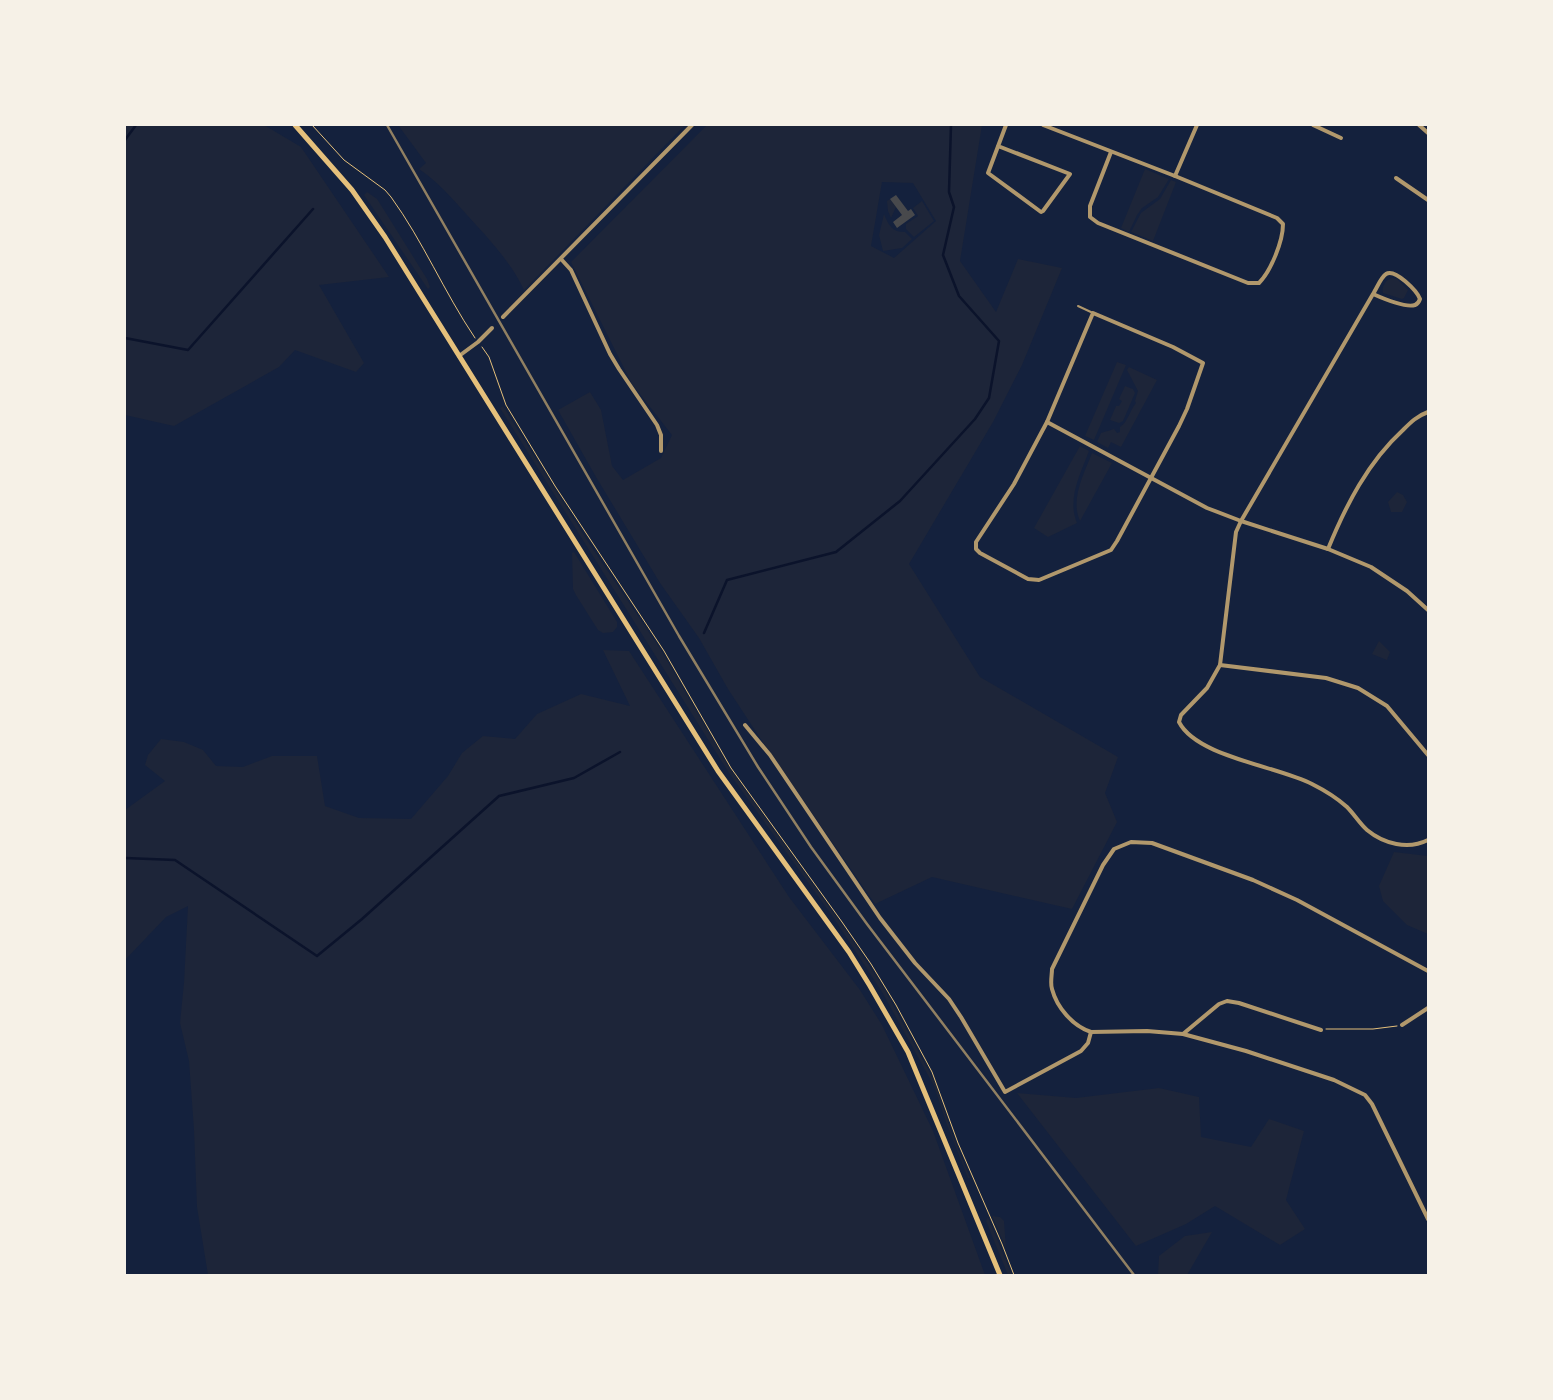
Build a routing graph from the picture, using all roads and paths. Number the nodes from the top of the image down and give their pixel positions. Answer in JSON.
{"nodes":[{"id":1,"x":294,"y":125,"type":"edge"},
{"id":2,"x":312,"y":125,"type":"edge"},
{"id":3,"x":692,"y":125,"type":"edge"},
{"id":4,"x":1006,"y":125,"type":"edge"},
{"id":5,"x":1043,"y":125,"type":"edge"},
{"id":6,"x":1197,"y":125,"type":"edge"},
{"id":7,"x":1313,"y":125,"type":"edge"},
{"id":8,"x":1422,"y":126,"type":"edge"},
{"id":9,"x":1428,"y":133,"type":"edge"},
{"id":10,"x":1341,"y":138,"type":"dead end"},
{"id":11,"x":998,"y":146,"type":"junction"},
{"id":12,"x":1111,"y":152,"type":"junction"},
{"id":13,"x":1175,"y":176,"type":"junction"},
{"id":14,"x":1396,"y":178,"type":"dead end"},
{"id":15,"x":1428,"y":200,"type":"edge"},
{"id":16,"x":561,"y":259,"type":"junction"},
{"id":17,"x":1373,"y":294,"type":"junction"},
{"id":18,"x":1078,"y":306,"type":"dead end"},
{"id":19,"x":1093,"y":312,"type":"junction"},
{"id":20,"x":503,"y":318,"type":"dead end"},
{"id":21,"x":492,"y":328,"type":"dead end"},
{"id":22,"x":476,"y":338,"type":"dead end"},
{"id":23,"x":481,"y":346,"type":"dead end"},
{"id":24,"x":459,"y":356,"type":"junction"},
{"id":25,"x":1428,"y":412,"type":"edge"},
{"id":26,"x":1047,"y":422,"type":"junction"},
{"id":27,"x":661,"y":451,"type":"dead end"},
{"id":28,"x":1151,"y":478,"type":"junction"},
{"id":29,"x":1241,"y":521,"type":"junction"},
{"id":30,"x":1328,"y":549,"type":"junction"},
{"id":31,"x":1428,"y":610,"type":"edge"},
{"id":32,"x":1220,"y":665,"type":"junction"},
{"id":33,"x":745,"y":725,"type":"dead end"},
{"id":34,"x":1428,"y":755,"type":"edge"},
{"id":35,"x":1428,"y":840,"type":"edge"},
{"id":36,"x":1428,"y":971,"type":"edge"},
{"id":37,"x":1428,"y":1008,"type":"edge"},
{"id":38,"x":1402,"y":1025,"type":"joint"},
{"id":39,"x":1321,"y":1030,"type":"joint"},
{"id":40,"x":1091,"y":1032,"type":"junction"},
{"id":41,"x":1183,"y":1034,"type":"junction"},
{"id":42,"x":1428,"y":1219,"type":"edge"},
{"id":43,"x":1000,"y":1275,"type":"edge"},
{"id":44,"x":1014,"y":1275,"type":"edge"}],
"edges":[{"from":1,"to":24,"type":"main road"},
{"from":2,"to":22,"type":"path"},
{"from":3,"to":16,"type":"street"},
{"from":4,"to":11,"type":"street"},
{"from":5,"to":12,"type":"street"},
{"from":6,"to":13,"type":"street"},
{"from":7,"to":10,"type":"street"},
{"from":8,"to":9,"type":"street"},
{"from":11,"to":11,"type":"street"},
{"from":12,"to":13,"type":"street"},
{"from":12,"to":13,"type":"street"},
{"from":14,"to":15,"type":"street"},
{"from":16,"to":20,"type":"street"},
{"from":16,"to":27,"type":"street"},
{"from":17,"to":17,"type":"street"},
{"from":17,"to":29,"type":"street"},
{"from":18,"to":19,"type":"lane"},
{"from":19,"to":26,"type":"street"},
{"from":19,"to":28,"type":"street"},
{"from":21,"to":24,"type":"street"},
{"from":23,"to":44,"type":"path"},
{"from":24,"to":43,"type":"main road"},
{"from":25,"to":30,"type":"street"},
{"from":26,"to":28,"type":"street"},
{"from":26,"to":28,"type":"street"},
{"from":28,"to":29,"type":"street"},
{"from":29,"to":30,"type":"street"},
{"from":29,"to":32,"type":"street"},
{"from":30,"to":31,"type":"street"},
{"from":32,"to":34,"type":"street"},
{"from":32,"to":35,"type":"street"},
{"from":33,"to":40,"type":"street"},
{"from":36,"to":40,"type":"street"},
{"from":37,"to":38,"type":"street"},
{"from":38,"to":39,"type":"path"},
{"from":39,"to":41,"type":"street"},
{"from":40,"to":41,"type":"street"},
{"from":41,"to":42,"type":"street"}]}
